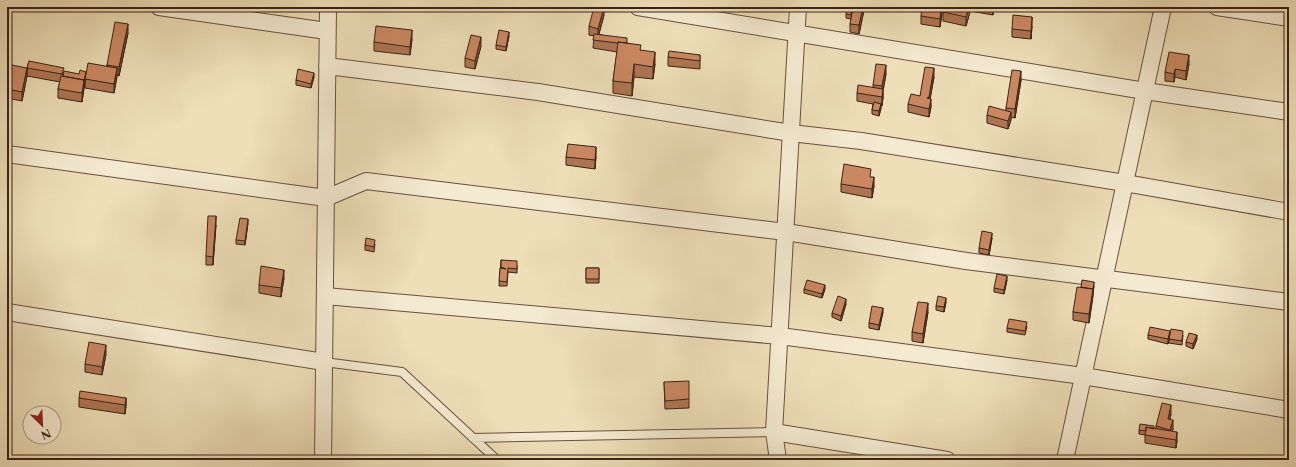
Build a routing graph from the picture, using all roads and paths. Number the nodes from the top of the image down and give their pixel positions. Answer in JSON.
{"nodes":[{"id":1,"x":159,"y":7,"type":"edge"},
{"id":2,"x":328,"y":7,"type":"edge"},
{"id":3,"x":638,"y":7,"type":"edge"},
{"id":4,"x":798,"y":7,"type":"edge"},
{"id":5,"x":1163,"y":7,"type":"edge"},
{"id":6,"x":1217,"y":7,"type":"edge"},
{"id":7,"x":1289,"y":18,"type":"edge"},
{"id":8,"x":327,"y":31,"type":"junction"},
{"id":9,"x":797,"y":32,"type":"junction"},
{"id":10,"x":327,"y":66,"type":"junction"},
{"id":11,"x":1145,"y":91,"type":"junction"},
{"id":12,"x":1289,"y":112,"type":"edge"},
{"id":13,"x":791,"y":133,"type":"junction"},
{"id":14,"x":7,"y":154,"type":"edge"},
{"id":15,"x":1125,"y":183,"type":"junction"},
{"id":16,"x":326,"y":198,"type":"junction"},
{"id":17,"x":1289,"y":212,"type":"edge"},
{"id":18,"x":786,"y":232,"type":"junction"},
{"id":19,"x":1104,"y":278,"type":"junction"},
{"id":20,"x":325,"y":296,"type":"junction"},
{"id":21,"x":1289,"y":302,"type":"edge"},
{"id":22,"x":7,"y":312,"type":"edge"},
{"id":23,"x":780,"y":336,"type":"junction"},
{"id":24,"x":324,"y":362,"type":"junction"},
{"id":25,"x":1083,"y":376,"type":"junction"},
{"id":26,"x":1289,"y":410,"type":"edge"},
{"id":27,"x":774,"y":432,"type":"junction"},
{"id":28,"x":473,"y":438,"type":"junction"},
{"id":29,"x":323,"y":460,"type":"edge"},
{"id":30,"x":497,"y":460,"type":"edge"},
{"id":31,"x":778,"y":460,"type":"edge"},
{"id":32,"x":947,"y":460,"type":"edge"},
{"id":33,"x":1065,"y":460,"type":"edge"}],
"edges":[{"from":1,"to":8,"type":"street"},
{"from":2,"to":8,"type":"street"},
{"from":3,"to":9,"type":"street"},
{"from":4,"to":9,"type":"street"},
{"from":5,"to":11,"type":"street"},
{"from":6,"to":7,"type":"street"},
{"from":8,"to":10,"type":"street"},
{"from":9,"to":11,"type":"street"},
{"from":9,"to":13,"type":"street"},
{"from":10,"to":13,"type":"street"},
{"from":10,"to":16,"type":"street"},
{"from":11,"to":12,"type":"street"},
{"from":11,"to":15,"type":"street"},
{"from":13,"to":15,"type":"street"},
{"from":13,"to":18,"type":"street"},
{"from":14,"to":16,"type":"street"},
{"from":15,"to":17,"type":"street"},
{"from":15,"to":19,"type":"street"},
{"from":16,"to":18,"type":"street"},
{"from":16,"to":20,"type":"street"},
{"from":18,"to":19,"type":"street"},
{"from":18,"to":23,"type":"street"},
{"from":19,"to":21,"type":"street"},
{"from":19,"to":25,"type":"street"},
{"from":20,"to":23,"type":"street"},
{"from":20,"to":24,"type":"street"},
{"from":22,"to":24,"type":"street"},
{"from":23,"to":25,"type":"street"},
{"from":23,"to":27,"type":"street"},
{"from":24,"to":28,"type":"lane"},
{"from":24,"to":29,"type":"street"},
{"from":25,"to":26,"type":"street"},
{"from":25,"to":33,"type":"street"},
{"from":27,"to":28,"type":"lane"},
{"from":27,"to":31,"type":"street"},
{"from":27,"to":32,"type":"street"},
{"from":28,"to":30,"type":"lane"}]}
